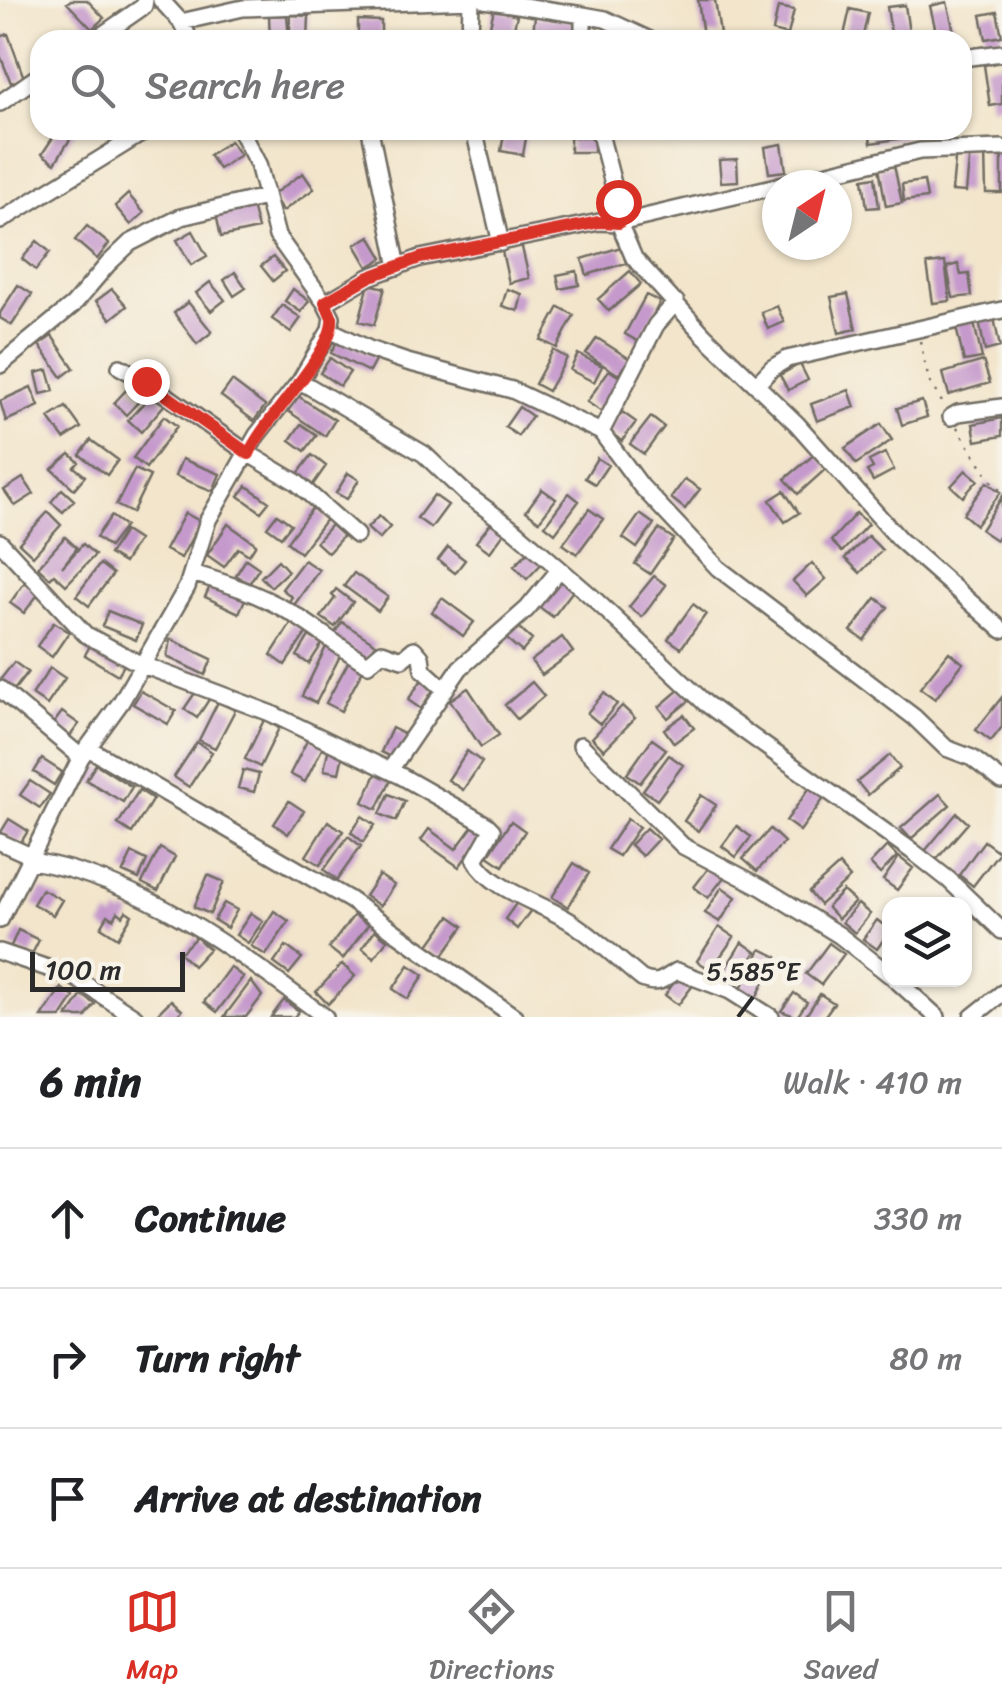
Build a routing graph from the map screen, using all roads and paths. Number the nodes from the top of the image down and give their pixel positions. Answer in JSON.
{"nodes":[{"id":1,"x":145,"y":0,"type":"edge"},
{"id":2,"x":161,"y":0,"type":"edge"},
{"id":3,"x":471,"y":0,"type":"edge"},
{"id":4,"x":484,"y":0,"type":"edge"},
{"id":5,"x":583,"y":15,"type":"junction"},
{"id":6,"x":182,"y":22,"type":"junction"},
{"id":7,"x":111,"y":30,"type":"edge"},
{"id":8,"x":186,"y":30,"type":"edge"},
{"id":9,"x":470,"y":30,"type":"edge"},
{"id":10,"x":583,"y":30,"type":"edge"},
{"id":11,"x":629,"y":30,"type":"edge"},
{"id":12,"x":1002,"y":53,"type":"edge"},
{"id":13,"x":972,"y":57,"type":"edge"},
{"id":14,"x":30,"y":82,"type":"edge"},
{"id":15,"x":0,"y":104,"type":"edge"},
{"id":16,"x":131,"y":140,"type":"edge"},
{"id":17,"x":245,"y":140,"type":"edge"},
{"id":18,"x":372,"y":140,"type":"edge"},
{"id":19,"x":476,"y":140,"type":"edge"},
{"id":20,"x":602,"y":140,"type":"edge"},
{"id":21,"x":1002,"y":148,"type":"edge"},
{"id":22,"x":841,"y":170,"type":"edge"},
{"id":23,"x":762,"y":189,"type":"edge"},
{"id":24,"x":265,"y":197,"type":"junction"},
{"id":25,"x":0,"y":221,"type":"edge"},
{"id":26,"x":619,"y":223,"type":"junction"},
{"id":27,"x":501,"y":243,"type":"junction"},
{"id":28,"x":398,"y":266,"type":"junction"},
{"id":29,"x":325,"y":302,"type":"junction"},
{"id":30,"x":676,"y":302,"type":"junction"},
{"id":31,"x":1002,"y":310,"type":"edge"},
{"id":32,"x":330,"y":330,"type":"junction"},
{"id":33,"x":0,"y":365,"type":"edge"},
{"id":34,"x":120,"y":367,"type":"dead end"},
{"id":35,"x":300,"y":381,"type":"junction"},
{"id":36,"x":756,"y":384,"type":"junction"},
{"id":37,"x":1002,"y":407,"type":"edge"},
{"id":38,"x":951,"y":417,"type":"dead end"},
{"id":39,"x":601,"y":432,"type":"junction"},
{"id":40,"x":249,"y":454,"type":"junction"},
{"id":41,"x":356,"y":534,"type":"dead end"},
{"id":42,"x":0,"y":542,"type":"edge"},
{"id":43,"x":559,"y":570,"type":"junction"},
{"id":44,"x":192,"y":573,"type":"junction"},
{"id":45,"x":1002,"y":630,"type":"edge"},
{"id":46,"x":140,"y":664,"type":"junction"},
{"id":47,"x":0,"y":689,"type":"edge"},
{"id":48,"x":444,"y":689,"type":"junction"},
{"id":49,"x":582,"y":745,"type":"dead end"},
{"id":50,"x":84,"y":753,"type":"junction"},
{"id":51,"x":390,"y":770,"type":"junction"},
{"id":52,"x":1002,"y":781,"type":"edge"},
{"id":53,"x":0,"y":842,"type":"edge"},
{"id":54,"x":32,"y":859,"type":"junction"},
{"id":55,"x":0,"y":920,"type":"edge"},
{"id":56,"x":1002,"y":931,"type":"edge"},
{"id":57,"x":0,"y":952,"type":"edge"},
{"id":58,"x":882,"y":969,"type":"edge"},
{"id":59,"x":903,"y":987,"type":"edge"},
{"id":60,"x":1002,"y":993,"type":"edge"},
{"id":61,"x":136,"y":1017,"type":"edge"},
{"id":62,"x":325,"y":1017,"type":"edge"},
{"id":63,"x":514,"y":1017,"type":"edge"},
{"id":64,"x":772,"y":1017,"type":"edge"},
{"id":65,"x":937,"y":1017,"type":"edge"},
{"id":66,"x":972,"y":1017,"type":"edge"}],
"edges":[{"from":1,"to":7,"type":"street"},
{"from":2,"to":6,"type":"street"},
{"from":3,"to":6,"type":"street"},
{"from":3,"to":9,"type":"street"},
{"from":4,"to":5,"type":"street"},
{"from":5,"to":10,"type":"street"},
{"from":5,"to":11,"type":"street"},
{"from":6,"to":8,"type":"street"},
{"from":12,"to":13,"type":"street"},
{"from":14,"to":15,"type":"street"},
{"from":16,"to":25,"type":"street"},
{"from":17,"to":24,"type":"street"},
{"from":18,"to":28,"type":"street"},
{"from":19,"to":27,"type":"street"},
{"from":20,"to":26,"type":"street"},
{"from":21,"to":22,"type":"street"},
{"from":23,"to":26,"type":"street"},
{"from":24,"to":29,"type":"street"},
{"from":24,"to":33,"type":"street"},
{"from":26,"to":27,"type":"street"},
{"from":26,"to":30,"type":"street"},
{"from":27,"to":28,"type":"street"},
{"from":28,"to":29,"type":"street"},
{"from":29,"to":32,"type":"street"},
{"from":30,"to":36,"type":"street"},
{"from":30,"to":39,"type":"street"},
{"from":31,"to":36,"type":"street"},
{"from":32,"to":35,"type":"street"},
{"from":32,"to":39,"type":"street"},
{"from":34,"to":40,"type":"street"},
{"from":35,"to":40,"type":"street"},
{"from":35,"to":43,"type":"street"},
{"from":36,"to":45,"type":"street"},
{"from":37,"to":38,"type":"street"},
{"from":39,"to":52,"type":"street"},
{"from":40,"to":41,"type":"street"},
{"from":40,"to":44,"type":"street"},
{"from":42,"to":46,"type":"street"},
{"from":43,"to":48,"type":"street"},
{"from":43,"to":56,"type":"street"},
{"from":44,"to":46,"type":"street"},
{"from":44,"to":48,"type":"street"},
{"from":46,"to":50,"type":"street"},
{"from":46,"to":51,"type":"street"},
{"from":47,"to":50,"type":"street"},
{"from":48,"to":51,"type":"street"},
{"from":49,"to":58,"type":"street"},
{"from":50,"to":54,"type":"street"},
{"from":50,"to":63,"type":"street"},
{"from":51,"to":64,"type":"street"},
{"from":53,"to":54,"type":"street"},
{"from":54,"to":55,"type":"street"},
{"from":54,"to":62,"type":"street"},
{"from":57,"to":61,"type":"street"},
{"from":59,"to":65,"type":"street"},
{"from":60,"to":66,"type":"street"}]}
